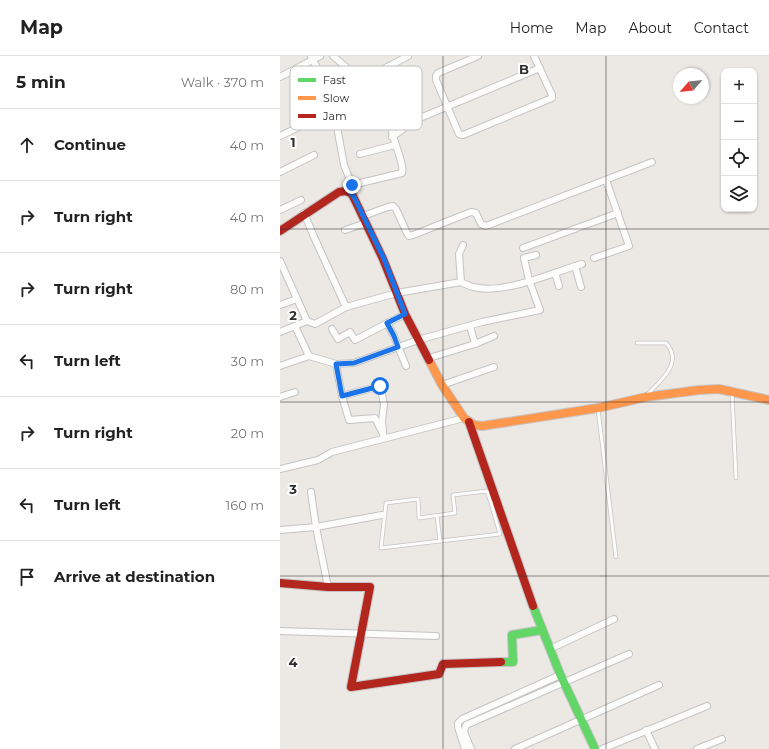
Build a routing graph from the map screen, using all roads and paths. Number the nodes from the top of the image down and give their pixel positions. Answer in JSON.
{"nodes":[{"id":1,"x":320,"y":56,"type":"edge"},
{"id":2,"x":333,"y":56,"type":"edge"},
{"id":3,"x":408,"y":56,"type":"edge"},
{"id":4,"x":478,"y":56,"type":"edge"},
{"id":5,"x":534,"y":56,"type":"edge"},
{"id":6,"x":312,"y":58,"type":"edge"},
{"id":7,"x":299,"y":66,"type":"edge"},
{"id":8,"x":345,"y":66,"type":"edge"},
{"id":9,"x":390,"y":66,"type":"edge"},
{"id":10,"x":540,"y":68,"type":"junction"},
{"id":11,"x":290,"y":71,"type":"edge"},
{"id":12,"x":280,"y":77,"type":"edge"},
{"id":13,"x":447,"y":106,"type":"junction"},
{"id":14,"x":422,"y":116,"type":"edge"},
{"id":15,"x":293,"y":130,"type":"edge"},
{"id":16,"x":337,"y":130,"type":"edge"},
{"id":17,"x":391,"y":130,"type":"edge"},
{"id":18,"x":401,"y":130,"type":"edge"},
{"id":19,"x":280,"y":136,"type":"edge"},
{"id":20,"x":392,"y":137,"type":"junction"},
{"id":21,"x":395,"y":145,"type":"junction"},
{"id":22,"x":360,"y":154,"type":"dead end"},
{"id":23,"x":314,"y":155,"type":"dead end"},
{"id":24,"x":652,"y":162,"type":"dead end"},
{"id":25,"x":280,"y":172,"type":"edge"},
{"id":26,"x":606,"y":180,"type":"junction"},
{"id":27,"x":351,"y":189,"type":"junction"},
{"id":28,"x":301,"y":200,"type":"dead end"},
{"id":29,"x":280,"y":210,"type":"edge"},
{"id":30,"x":618,"y":213,"type":"junction"},
{"id":31,"x":304,"y":214,"type":"junction"},
{"id":32,"x":365,"y":219,"type":"junction"},
{"id":33,"x":345,"y":230,"type":"dead end"},
{"id":34,"x":280,"y":231,"type":"edge"},
{"id":35,"x":463,"y":245,"type":"dead end"},
{"id":36,"x":523,"y":248,"type":"dead end"},
{"id":37,"x":536,"y":255,"type":"dead end"},
{"id":38,"x":594,"y":258,"type":"dead end"},
{"id":39,"x":280,"y":261,"type":"edge"},
{"id":40,"x":555,"y":273,"type":"junction"},
{"id":41,"x":529,"y":280,"type":"junction"},
{"id":42,"x":461,"y":282,"type":"junction"},
{"id":43,"x":559,"y":286,"type":"dead end"},
{"id":44,"x":581,"y":287,"type":"dead end"},
{"id":45,"x":397,"y":293,"type":"junction"},
{"id":46,"x":297,"y":299,"type":"junction"},
{"id":47,"x":280,"y":305,"type":"edge"},
{"id":48,"x":346,"y":307,"type":"junction"},
{"id":49,"x":405,"y":314,"type":"junction"},
{"id":50,"x":307,"y":321,"type":"junction"},
{"id":51,"x":387,"y":323,"type":"junction"},
{"id":52,"x":295,"y":326,"type":"junction"},
{"id":53,"x":470,"y":326,"type":"junction"},
{"id":54,"x":332,"y":329,"type":"dead end"},
{"id":55,"x":280,"y":332,"type":"edge"},
{"id":56,"x":494,"y":336,"type":"dead end"},
{"id":57,"x":418,"y":340,"type":"junction"},
{"id":58,"x":637,"y":343,"type":"dead end"},
{"id":59,"x":475,"y":344,"type":"junction"},
{"id":60,"x":398,"y":347,"type":"junction"},
{"id":61,"x":309,"y":356,"type":"junction"},
{"id":62,"x":429,"y":358,"type":"junction"},
{"id":63,"x":336,"y":364,"type":"junction"},
{"id":64,"x":280,"y":366,"type":"edge"},
{"id":65,"x":406,"y":366,"type":"dead end"},
{"id":66,"x":494,"y":367,"type":"dead end"},
{"id":67,"x":442,"y":385,"type":"junction"},
{"id":68,"x":295,"y":392,"type":"dead end"},
{"id":69,"x":732,"y":393,"type":"junction"},
{"id":70,"x":342,"y":396,"type":"junction"},
{"id":71,"x":280,"y":397,"type":"edge"},
{"id":72,"x":646,"y":397,"type":"junction"},
{"id":73,"x":769,"y":400,"type":"edge"},
{"id":74,"x":598,"y":408,"type":"junction"},
{"id":75,"x":466,"y":420,"type":"junction"},
{"id":76,"x":385,"y":438,"type":"junction"},
{"id":77,"x":280,"y":469,"type":"edge"},
{"id":78,"x":736,"y":478,"type":"dead end"},
{"id":79,"x":311,"y":492,"type":"dead end"},
{"id":80,"x":494,"y":502,"type":"junction"},
{"id":81,"x":382,"y":515,"type":"dead end"},
{"id":82,"x":437,"y":516,"type":"junction"},
{"id":83,"x":316,"y":527,"type":"junction"},
{"id":84,"x":280,"y":530,"type":"edge"},
{"id":85,"x":440,"y":541,"type":"junction"},
{"id":86,"x":616,"y":557,"type":"dead end"},
{"id":87,"x":280,"y":583,"type":"edge"},
{"id":88,"x":328,"y":586,"type":"junction"},
{"id":89,"x":614,"y":619,"type":"dead end"},
{"id":90,"x":542,"y":630,"type":"junction"},
{"id":91,"x":280,"y":631,"type":"edge"},
{"id":92,"x":361,"y":635,"type":"junction"},
{"id":93,"x":436,"y":636,"type":"dead end"},
{"id":94,"x":550,"y":649,"type":"junction"},
{"id":95,"x":629,"y":654,"type":"dead end"},
{"id":96,"x":560,"y":675,"type":"junction"},
{"id":97,"x":564,"y":682,"type":"junction"},
{"id":98,"x":659,"y":685,"type":"dead end"},
{"id":99,"x":707,"y":706,"type":"dead end"},
{"id":100,"x":581,"y":719,"type":"junction"},
{"id":101,"x":458,"y":723,"type":"junction"},
{"id":102,"x":464,"y":727,"type":"junction"},
{"id":103,"x":646,"y":730,"type":"junction"},
{"id":104,"x":722,"y":739,"type":"dead end"},
{"id":105,"x":465,"y":749,"type":"edge"},
{"id":106,"x":471,"y":749,"type":"edge"},
{"id":107,"x":515,"y":749,"type":"edge"},
{"id":108,"x":595,"y":749,"type":"edge"},
{"id":109,"x":602,"y":749,"type":"edge"},
{"id":110,"x":655,"y":749,"type":"edge"},
{"id":111,"x":697,"y":749,"type":"edge"}],
"edges":[{"from":1,"to":6,"type":"street"},
{"from":2,"to":8,"type":"street"},
{"from":3,"to":9,"type":"street"},
{"from":4,"to":13,"type":"street"},
{"from":5,"to":10,"type":"street"},
{"from":6,"to":7,"type":"street"},
{"from":10,"to":13,"type":"street"},
{"from":10,"to":13,"type":"street"},
{"from":11,"to":12,"type":"street"},
{"from":13,"to":14,"type":"street"},
{"from":15,"to":19,"type":"street"},
{"from":16,"to":27,"type":"street"},
{"from":17,"to":20,"type":"street"},
{"from":18,"to":20,"type":"street"},
{"from":20,"to":21,"type":"street"},
{"from":21,"to":22,"type":"street"},
{"from":21,"to":27,"type":"street"},
{"from":23,"to":25,"type":"street"},
{"from":24,"to":26,"type":"street"},
{"from":26,"to":30,"type":"street"},
{"from":26,"to":32,"type":"street"},
{"from":27,"to":31,"type":"street"},
{"from":27,"to":32,"type":"street"},
{"from":28,"to":29,"type":"street"},
{"from":30,"to":36,"type":"street"},
{"from":30,"to":38,"type":"street"},
{"from":31,"to":34,"type":"street"},
{"from":31,"to":48,"type":"street"},
{"from":32,"to":33,"type":"street"},
{"from":32,"to":45,"type":"street"},
{"from":35,"to":42,"type":"street"},
{"from":37,"to":41,"type":"street"},
{"from":39,"to":46,"type":"street"},
{"from":40,"to":41,"type":"street"},
{"from":40,"to":43,"type":"street"},
{"from":40,"to":44,"type":"street"},
{"from":41,"to":42,"type":"street"},
{"from":41,"to":53,"type":"street"},
{"from":42,"to":45,"type":"street"},
{"from":45,"to":48,"type":"street"},
{"from":45,"to":49,"type":"street"},
{"from":46,"to":47,"type":"street"},
{"from":46,"to":50,"type":"street"},
{"from":48,"to":50,"type":"street"},
{"from":49,"to":51,"type":"street"},
{"from":49,"to":57,"type":"street"},
{"from":50,"to":52,"type":"street"},
{"from":51,"to":54,"type":"street"},
{"from":51,"to":60,"type":"street"},
{"from":52,"to":55,"type":"street"},
{"from":52,"to":61,"type":"street"},
{"from":53,"to":57,"type":"street"},
{"from":53,"to":59,"type":"street"},
{"from":56,"to":59,"type":"street"},
{"from":57,"to":60,"type":"street"},
{"from":57,"to":62,"type":"street"},
{"from":58,"to":72,"type":"lane"},
{"from":59,"to":62,"type":"street"},
{"from":60,"to":63,"type":"street"},
{"from":60,"to":65,"type":"street"},
{"from":61,"to":63,"type":"street"},
{"from":61,"to":64,"type":"street"},
{"from":62,"to":67,"type":"street"},
{"from":63,"to":70,"type":"street"},
{"from":66,"to":67,"type":"street"},
{"from":67,"to":75,"type":"street"},
{"from":68,"to":71,"type":"street"},
{"from":69,"to":72,"type":"street"},
{"from":69,"to":73,"type":"street"},
{"from":69,"to":78,"type":"lane"},
{"from":70,"to":76,"type":"street"},
{"from":70,"to":76,"type":"street"},
{"from":72,"to":74,"type":"street"},
{"from":74,"to":75,"type":"street"},
{"from":74,"to":86,"type":"lane"},
{"from":75,"to":76,"type":"street"},
{"from":75,"to":80,"type":"street"},
{"from":76,"to":77,"type":"street"},
{"from":79,"to":83,"type":"street"},
{"from":80,"to":82,"type":"lane"},
{"from":80,"to":85,"type":"lane"},
{"from":80,"to":90,"type":"street"},
{"from":81,"to":83,"type":"street"},
{"from":82,"to":85,"type":"lane"},
{"from":82,"to":85,"type":"lane"},
{"from":83,"to":84,"type":"street"},
{"from":83,"to":88,"type":"street"},
{"from":87,"to":88,"type":"street"},
{"from":88,"to":92,"type":"street"},
{"from":89,"to":94,"type":"street"},
{"from":90,"to":92,"type":"street"},
{"from":90,"to":94,"type":"street"},
{"from":91,"to":92,"type":"street"},
{"from":92,"to":93,"type":"street"},
{"from":94,"to":96,"type":"street"},
{"from":95,"to":97,"type":"street"},
{"from":96,"to":97,"type":"street"},
{"from":96,"to":101,"type":"street"},
{"from":97,"to":100,"type":"street"},
{"from":97,"to":102,"type":"street"},
{"from":98,"to":100,"type":"street"},
{"from":99,"to":103,"type":"street"},
{"from":100,"to":107,"type":"street"},
{"from":100,"to":108,"type":"street"},
{"from":101,"to":102,"type":"street"},
{"from":101,"to":105,"type":"street"},
{"from":102,"to":106,"type":"street"},
{"from":103,"to":109,"type":"street"},
{"from":103,"to":110,"type":"street"},
{"from":104,"to":111,"type":"street"}]}
